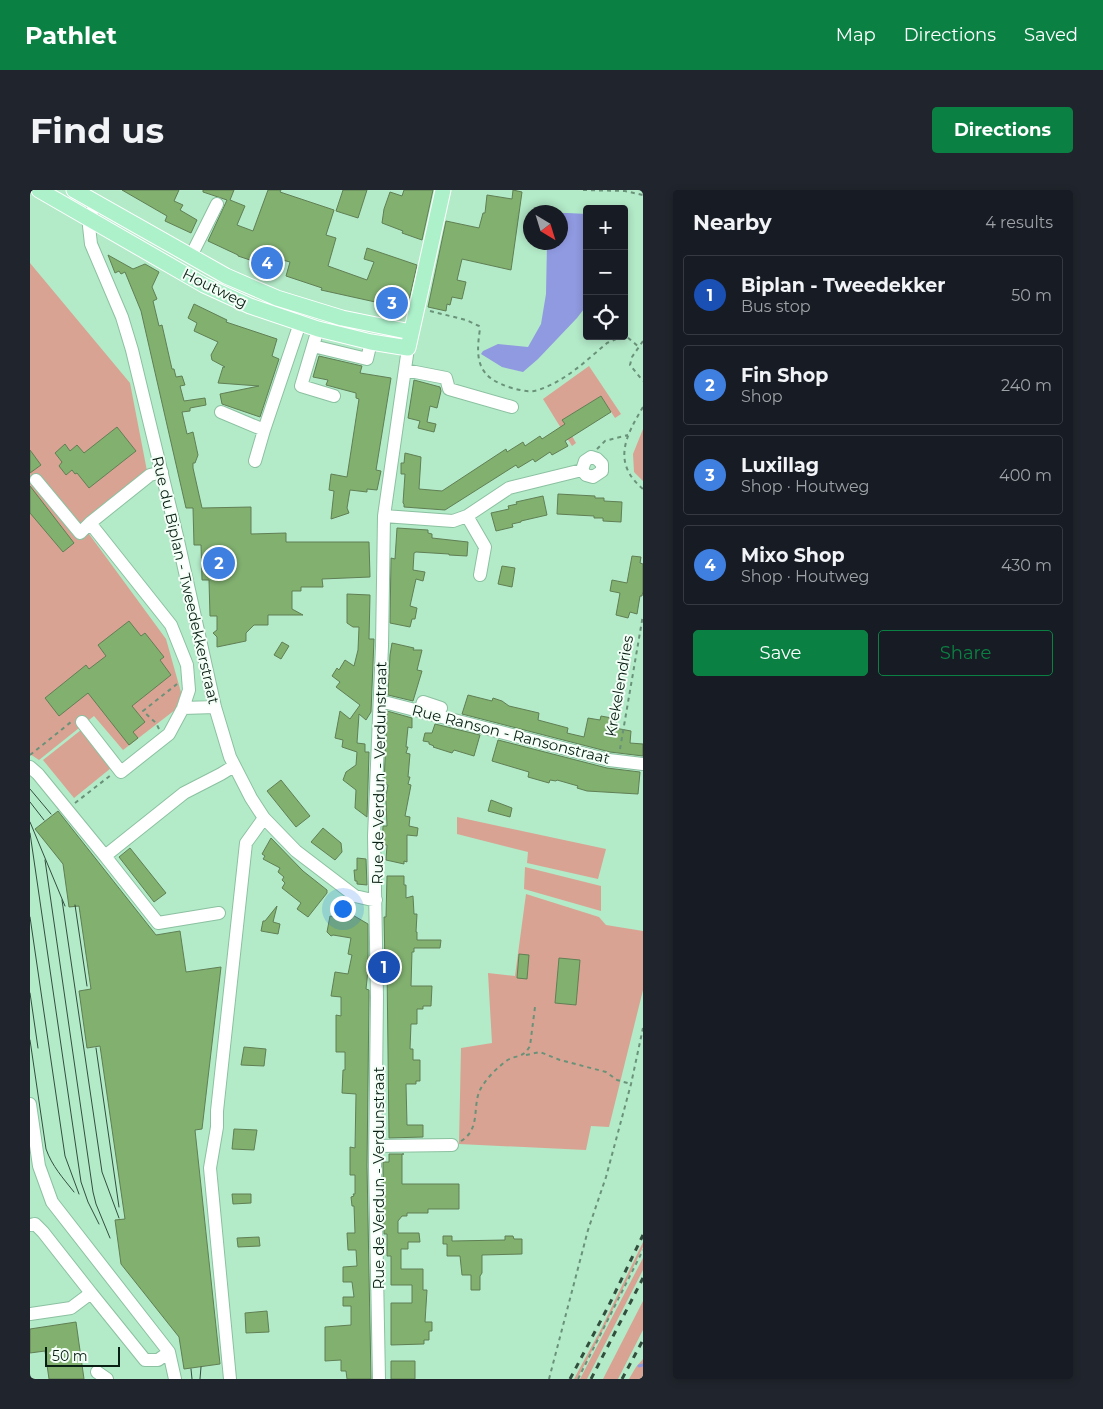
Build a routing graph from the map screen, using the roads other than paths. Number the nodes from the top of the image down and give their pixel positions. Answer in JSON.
{"nodes":[{"id":1,"x":39,"y":190,"type":"edge"},
{"id":2,"x":74,"y":190,"type":"edge"},
{"id":3,"x":443,"y":190,"type":"edge"},
{"id":4,"x":97,"y":204,"type":"junction"},
{"id":5,"x":217,"y":204,"type":"dead end"},
{"id":6,"x":88,"y":217,"type":"junction"},
{"id":7,"x":191,"y":256,"type":"junction"},
{"id":8,"x":300,"y":323,"type":"junction"},
{"id":9,"x":318,"y":328,"type":"junction"},
{"id":10,"x":411,"y":332,"type":"junction"},
{"id":11,"x":371,"y":342,"type":"junction"},
{"id":12,"x":313,"y":346,"type":"junction"},
{"id":13,"x":408,"y":348,"type":"junction"},
{"id":14,"x":405,"y":370,"type":"junction"},
{"id":15,"x":334,"y":396,"type":"dead end"},
{"id":16,"x":512,"y":407,"type":"dead end"},
{"id":17,"x":221,"y":412,"type":"dead end"},
{"id":18,"x":264,"y":430,"type":"junction"},
{"id":19,"x":593,"y":457,"type":"road end"},
{"id":20,"x":255,"y":461,"type":"dead end"},
{"id":21,"x":162,"y":472,"type":"junction"},
{"id":22,"x":36,"y":480,"type":"dead end"},
{"id":23,"x":384,"y":516,"type":"junction"},
{"id":24,"x":466,"y":516,"type":"junction"},
{"id":25,"x":90,"y":523,"type":"junction"},
{"id":26,"x":480,"y":575,"type":"dead end"},
{"id":27,"x":380,"y":701,"type":"junction"},
{"id":28,"x":215,"y":707,"type":"junction"},
{"id":29,"x":183,"y":708,"type":"junction"},
{"id":30,"x":441,"y":708,"type":"dead end"},
{"id":31,"x":420,"y":711,"type":"junction"},
{"id":32,"x":82,"y":722,"type":"road end"},
{"id":33,"x":643,"y":764,"type":"edge"},
{"id":34,"x":234,"y":766,"type":"junction"},
{"id":35,"x":30,"y":767,"type":"edge"},
{"id":36,"x":264,"y":818,"type":"junction"},
{"id":37,"x":105,"y":856,"type":"junction"},
{"id":38,"x":376,"y":900,"type":"junction"},
{"id":39,"x":219,"y":913,"type":"dead end"},
{"id":40,"x":30,"y":1104,"type":"edge"},
{"id":41,"x":452,"y":1145,"type":"road end"},
{"id":42,"x":376,"y":1146,"type":"junction"},
{"id":43,"x":30,"y":1225,"type":"edge"},
{"id":44,"x":91,"y":1293,"type":"junction"},
{"id":45,"x":30,"y":1314,"type":"edge"},
{"id":46,"x":169,"y":1352,"type":"junction"},
{"id":47,"x":175,"y":1379,"type":"edge"},
{"id":48,"x":230,"y":1379,"type":"edge"},
{"id":49,"x":379,"y":1379,"type":"edge"}],
"edges":[{"from":1,"to":6,"type":"main road","name":"Houtweg"},
{"from":2,"to":4,"type":"main road","name":"Houtweg"},
{"from":3,"to":10,"type":"main road"},
{"from":4,"to":6,"type":"street"},
{"from":4,"to":7,"type":"main road","name":"Houtweg"},
{"from":5,"to":7,"type":"street"},
{"from":6,"to":8,"type":"main road","name":"Houtweg"},
{"from":6,"to":21,"type":"street","name":"Rue du Biplan - Tweedekkerstraat"},
{"from":7,"to":10,"type":"main road","name":"Houtweg"},
{"from":8,"to":9,"type":"main road","name":"Houtweg"},
{"from":8,"to":18,"type":"street"},
{"from":9,"to":11,"type":"main road","name":"Houtweg"},
{"from":9,"to":12,"type":"street"},
{"from":10,"to":13,"type":"main road"},
{"from":11,"to":12,"type":"street"},
{"from":11,"to":13,"type":"main road","name":"Houtweg"},
{"from":12,"to":15,"type":"street"},
{"from":13,"to":14,"type":"street","name":"Rue de Verdun - Verdunstraat"},
{"from":14,"to":16,"type":"street"},
{"from":14,"to":23,"type":"street","name":"Rue de Verdun - Verdunstraat"},
{"from":17,"to":18,"type":"street"},
{"from":18,"to":20,"type":"street"},
{"from":19,"to":24,"type":"street"},
{"from":21,"to":25,"type":"street"},
{"from":21,"to":28,"type":"street","name":"Rue du Biplan - Tweedekkerstraat"},
{"from":22,"to":25,"type":"street"},
{"from":23,"to":24,"type":"street"},
{"from":23,"to":27,"type":"street","name":"Rue de Verdun - Verdunstraat"},
{"from":24,"to":26,"type":"street"},
{"from":25,"to":29,"type":"street"},
{"from":27,"to":31,"type":"street","name":"Rue Ranson - Ransonstraat"},
{"from":27,"to":38,"type":"street","name":"Rue de Verdun - Verdunstraat"},
{"from":28,"to":29,"type":"street"},
{"from":28,"to":34,"type":"street","name":"Rue du Biplan - Tweedekkerstraat"},
{"from":29,"to":32,"type":"street"},
{"from":30,"to":31,"type":"street"},
{"from":31,"to":33,"type":"street","name":"Rue Ranson - Ransonstraat"},
{"from":34,"to":36,"type":"street","name":"Rue du Biplan - Tweedekkerstraat"},
{"from":34,"to":37,"type":"street"},
{"from":35,"to":37,"type":"street"},
{"from":36,"to":38,"type":"street","name":"Rue du Biplan - Tweedekkerstraat"},
{"from":36,"to":48,"type":"street"},
{"from":37,"to":39,"type":"street"},
{"from":38,"to":42,"type":"street","name":"Rue de Verdun - Verdunstraat"},
{"from":40,"to":46,"type":"street"},
{"from":41,"to":42,"type":"street"},
{"from":42,"to":49,"type":"street","name":"Rue de Verdun - Verdunstraat"},
{"from":43,"to":44,"type":"street"},
{"from":44,"to":45,"type":"street"},
{"from":44,"to":46,"type":"street"},
{"from":46,"to":47,"type":"street"}]}
